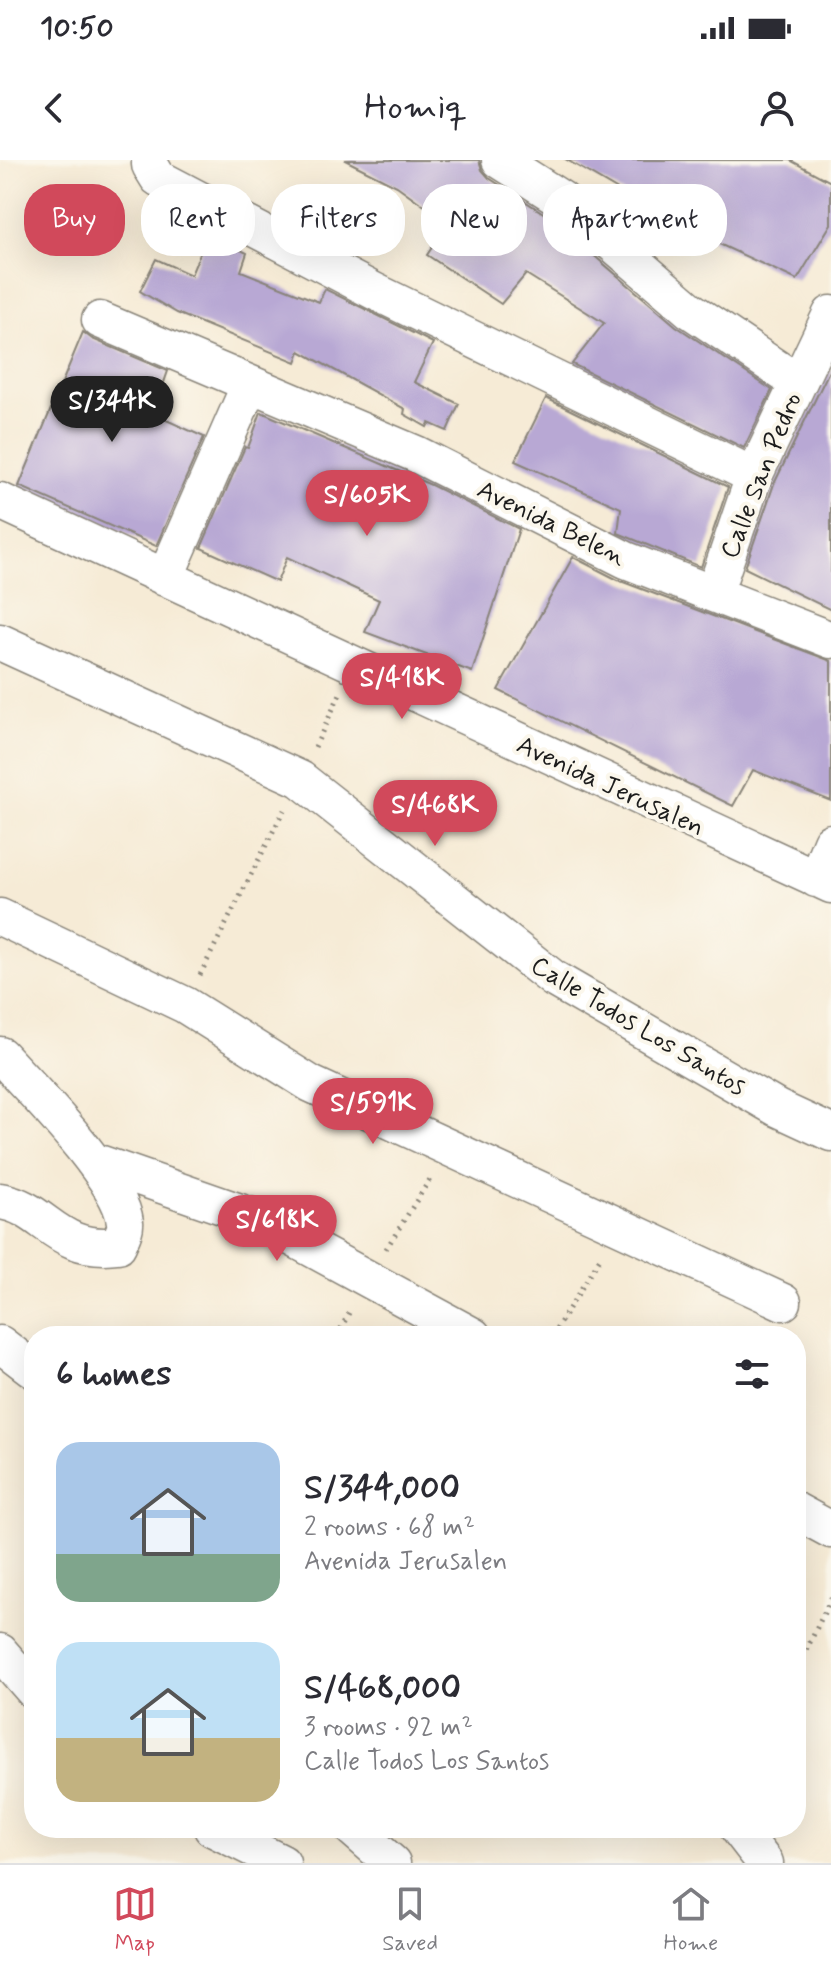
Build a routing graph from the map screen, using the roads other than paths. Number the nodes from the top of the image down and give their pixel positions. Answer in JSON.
{"nodes":[{"id":1,"x":500,"y":160,"type":"edge"},
{"id":2,"x":150,"y":163,"type":"edge"},
{"id":3,"x":831,"y":314,"type":"edge"},
{"id":4,"x":100,"y":320,"type":"dead end"},
{"id":5,"x":797,"y":382,"type":"junction"},
{"id":6,"x":250,"y":384,"type":"junction"},
{"id":7,"x":754,"y":476,"type":"junction"},
{"id":8,"x":0,"y":501,"type":"edge"},
{"id":9,"x":165,"y":578,"type":"junction"},
{"id":10,"x":714,"y":594,"type":"junction"},
{"id":11,"x":831,"y":640,"type":"edge"},
{"id":12,"x":0,"y":642,"type":"edge"},
{"id":13,"x":831,"y":842,"type":"edge"},
{"id":14,"x":824,"y":882,"type":"edge"},
{"id":15,"x":0,"y":917,"type":"edge"},
{"id":16,"x":0,"y":1055,"type":"edge"},
{"id":17,"x":831,"y":1133,"type":"edge"},
{"id":18,"x":93,"y":1161,"type":"junction"},
{"id":19,"x":0,"y":1201,"type":"edge"},
{"id":20,"x":783,"y":1302,"type":"dead end"},
{"id":21,"x":455,"y":1326,"type":"edge"},
{"id":22,"x":0,"y":1344,"type":"edge"},
{"id":23,"x":24,"y":1362,"type":"edge"},
{"id":24,"x":806,"y":1516,"type":"edge"},
{"id":25,"x":831,"y":1530,"type":"edge"},
{"id":26,"x":0,"y":1652,"type":"edge"},
{"id":27,"x":24,"y":1680,"type":"edge"},
{"id":28,"x":232,"y":1838,"type":"edge"},
{"id":29,"x":363,"y":1838,"type":"edge"},
{"id":30,"x":746,"y":1838,"type":"edge"},
{"id":31,"x":282,"y":1863,"type":"edge"},
{"id":32,"x":392,"y":1863,"type":"edge"},
{"id":33,"x":765,"y":1863,"type":"edge"}],
"edges":[{"from":1,"to":5,"type":"street"},
{"from":2,"to":7,"type":"street"},
{"from":3,"to":5,"type":"street","name":"Calle San Pedro"},
{"from":4,"to":6,"type":"street","name":"Avenida Belen"},
{"from":5,"to":7,"type":"street","name":"Calle San Pedro"},
{"from":6,"to":9,"type":"street"},
{"from":6,"to":10,"type":"street","name":"Avenida Belen"},
{"from":7,"to":10,"type":"street","name":"Calle San Pedro"},
{"from":8,"to":9,"type":"street","name":"Avenida Jerusalen"},
{"from":9,"to":14,"type":"street","name":"Avenida Jerusalen"},
{"from":10,"to":11,"type":"street","name":"Avenida Belen"},
{"from":12,"to":17,"type":"street","name":"Calle Todos Los Santos"},
{"from":13,"to":14,"type":"street"},
{"from":15,"to":20,"type":"street"},
{"from":16,"to":18,"type":"street"},
{"from":18,"to":19,"type":"street"},
{"from":18,"to":21,"type":"street"},
{"from":22,"to":23,"type":"street"},
{"from":24,"to":25,"type":"street"},
{"from":26,"to":27,"type":"street"},
{"from":28,"to":31,"type":"street"},
{"from":29,"to":32,"type":"street"},
{"from":30,"to":33,"type":"street"}]}
